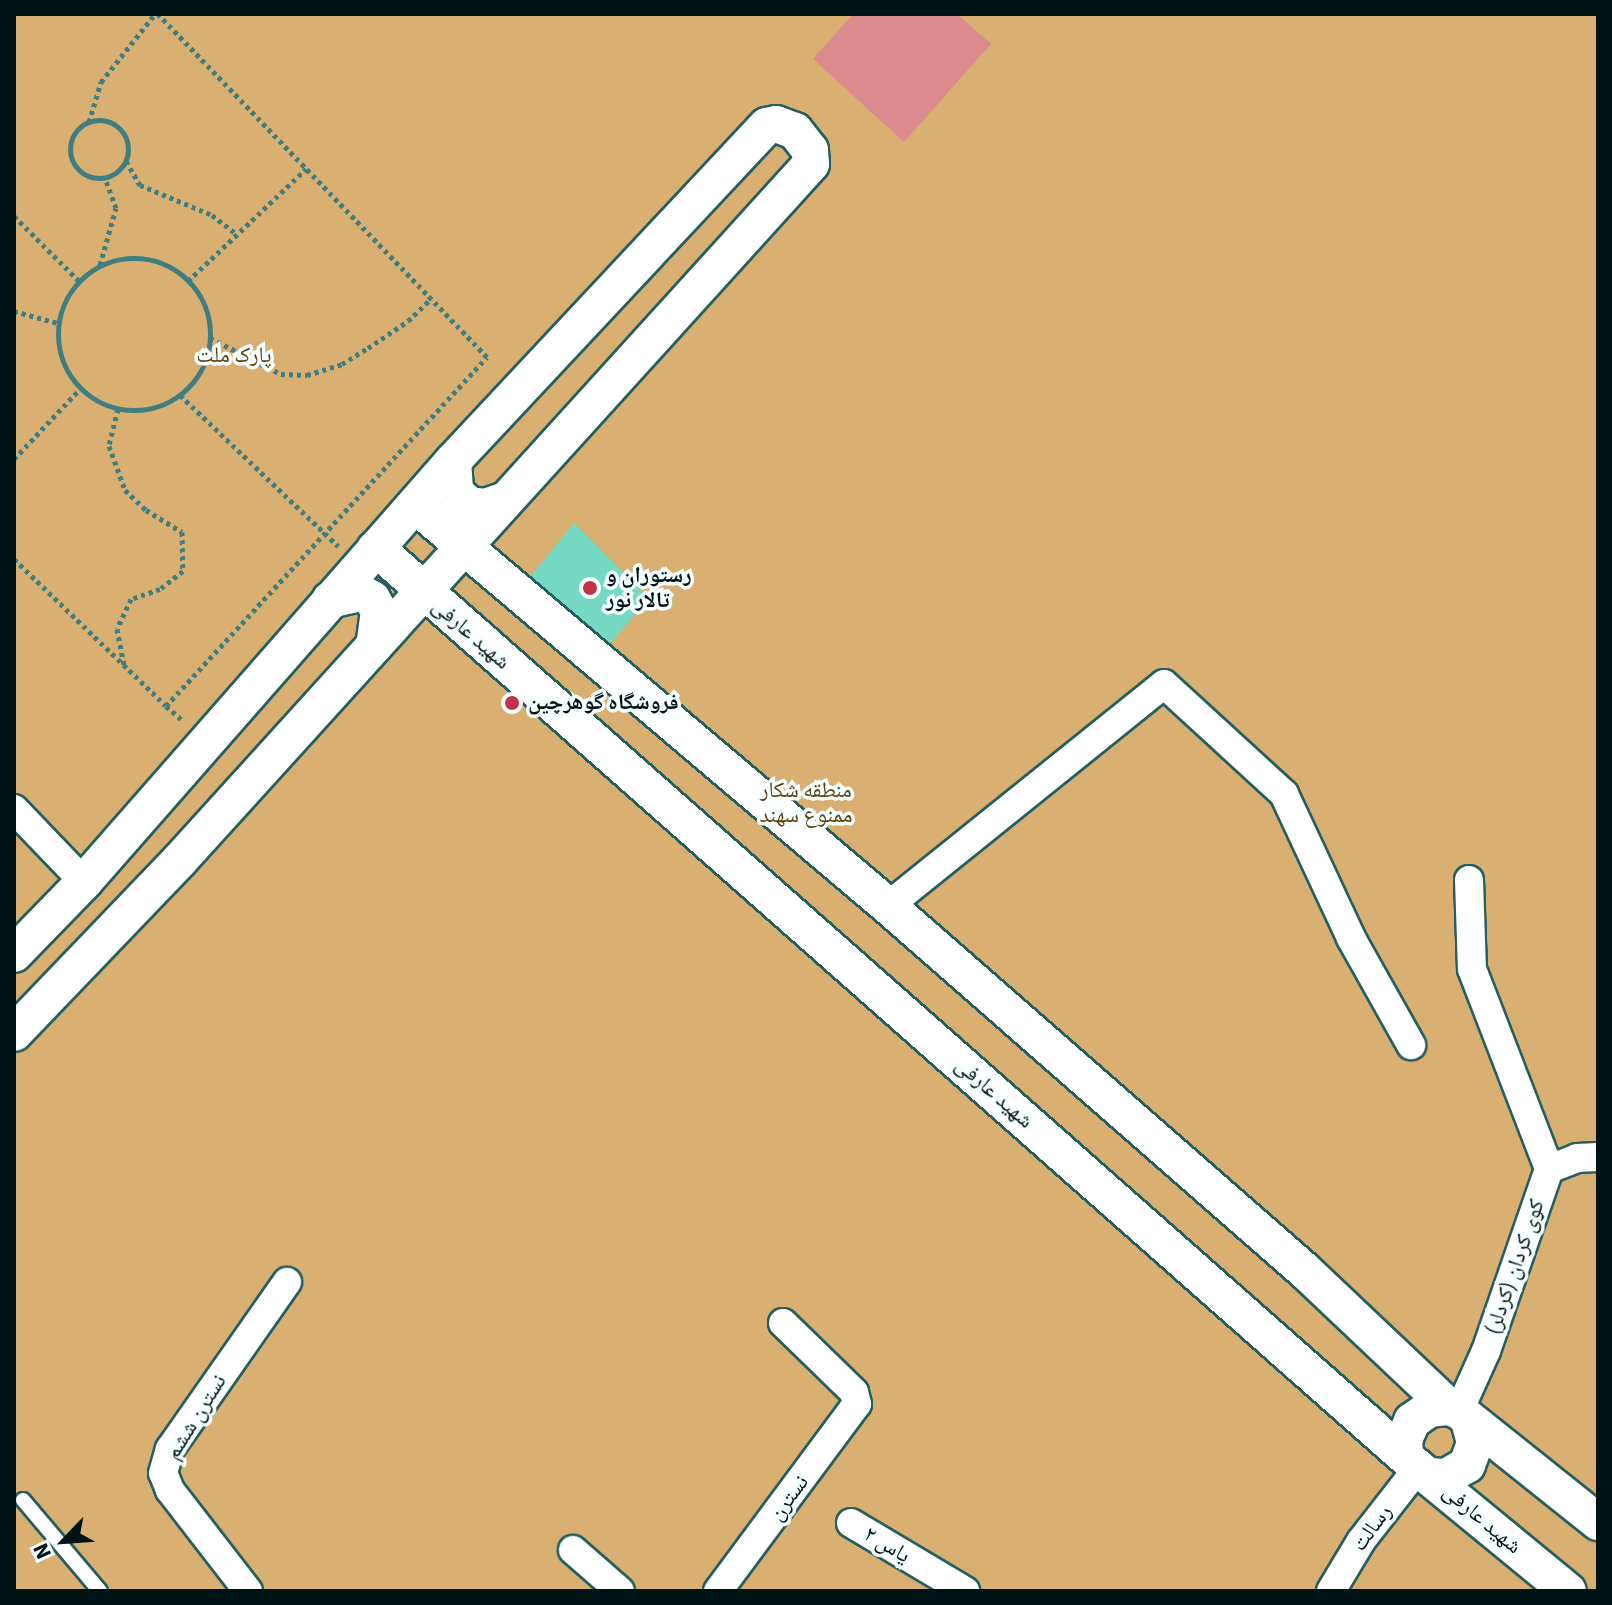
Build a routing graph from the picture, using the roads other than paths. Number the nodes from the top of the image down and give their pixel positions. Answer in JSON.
{"nodes":[{"id":1,"x":453,"y":461,"type":"junction"},
{"id":2,"x":505,"y":500,"type":"junction"},
{"id":3,"x":415,"y":505,"type":"junction"},
{"id":4,"x":463,"y":547,"type":"junction"},
{"id":5,"x":376,"y":548,"type":"junction"},
{"id":6,"x":423,"y":592,"type":"junction"},
{"id":7,"x":330,"y":600,"type":"junction"},
{"id":8,"x":374,"y":646,"type":"junction"},
{"id":9,"x":14,"y":809,"type":"edge"},
{"id":10,"x":1469,"y":880,"type":"dead end"},
{"id":11,"x":84,"y":882,"type":"junction"},
{"id":12,"x":888,"y":906,"type":"junction"},
{"id":13,"x":14,"y":954,"type":"edge"},
{"id":14,"x":14,"y":1033,"type":"edge"},
{"id":15,"x":1411,"y":1045,"type":"dead end"},
{"id":16,"x":1598,"y":1157,"type":"edge"},
{"id":17,"x":1549,"y":1169,"type":"junction"},
{"id":18,"x":287,"y":1282,"type":"dead end"},
{"id":19,"x":783,"y":1323,"type":"dead end"},
{"id":20,"x":1459,"y":1413,"type":"junction"},
{"id":21,"x":1418,"y":1466,"type":"junction"},
{"id":22,"x":23,"y":1500,"type":"dead end"},
{"id":23,"x":1598,"y":1522,"type":"edge"},
{"id":24,"x":851,"y":1523,"type":"dead end"},
{"id":25,"x":573,"y":1550,"type":"dead end"},
{"id":26,"x":100,"y":1591,"type":"edge"},
{"id":27,"x":248,"y":1591,"type":"edge"},
{"id":28,"x":620,"y":1591,"type":"edge"},
{"id":29,"x":718,"y":1591,"type":"edge"},
{"id":30,"x":965,"y":1591,"type":"edge"},
{"id":31,"x":1331,"y":1591,"type":"edge"},
{"id":32,"x":1568,"y":1591,"type":"edge"}],
"edges":[{"from":1,"to":2,"type":"street"},
{"from":1,"to":2,"type":"street"},
{"from":1,"to":3,"type":"street"},
{"from":2,"to":4,"type":"street"},
{"from":3,"to":4,"type":"street"},
{"from":3,"to":5,"type":"street"},
{"from":4,"to":6,"type":"street"},
{"from":4,"to":12,"type":"street"},
{"from":5,"to":6,"type":"street","name":"شهید عارفی"},
{"from":5,"to":7,"type":"street"},
{"from":6,"to":8,"type":"street"},
{"from":6,"to":21,"type":"street","name":"شهید عارفی"},
{"from":7,"to":8,"type":"street"},
{"from":7,"to":11,"type":"street"},
{"from":8,"to":14,"type":"street"},
{"from":9,"to":11,"type":"street"},
{"from":10,"to":17,"type":"street"},
{"from":11,"to":13,"type":"street"},
{"from":12,"to":15,"type":"street"},
{"from":12,"to":20,"type":"street"},
{"from":16,"to":17,"type":"street"},
{"from":17,"to":20,"type":"street","name":"کوی کردان (کردلر)"},
{"from":18,"to":27,"type":"street","name":"نسترن ششم"},
{"from":19,"to":29,"type":"street","name":"نسترن"},
{"from":20,"to":21,"type":"street"},
{"from":20,"to":21,"type":"street"},
{"from":20,"to":23,"type":"street"},
{"from":21,"to":31,"type":"street","name":"رسالت"},
{"from":21,"to":32,"type":"street","name":"شهید عارفی"},
{"from":22,"to":26,"type":"lane"},
{"from":24,"to":30,"type":"street","name":"یاس ۲"},
{"from":25,"to":28,"type":"street"}]}
